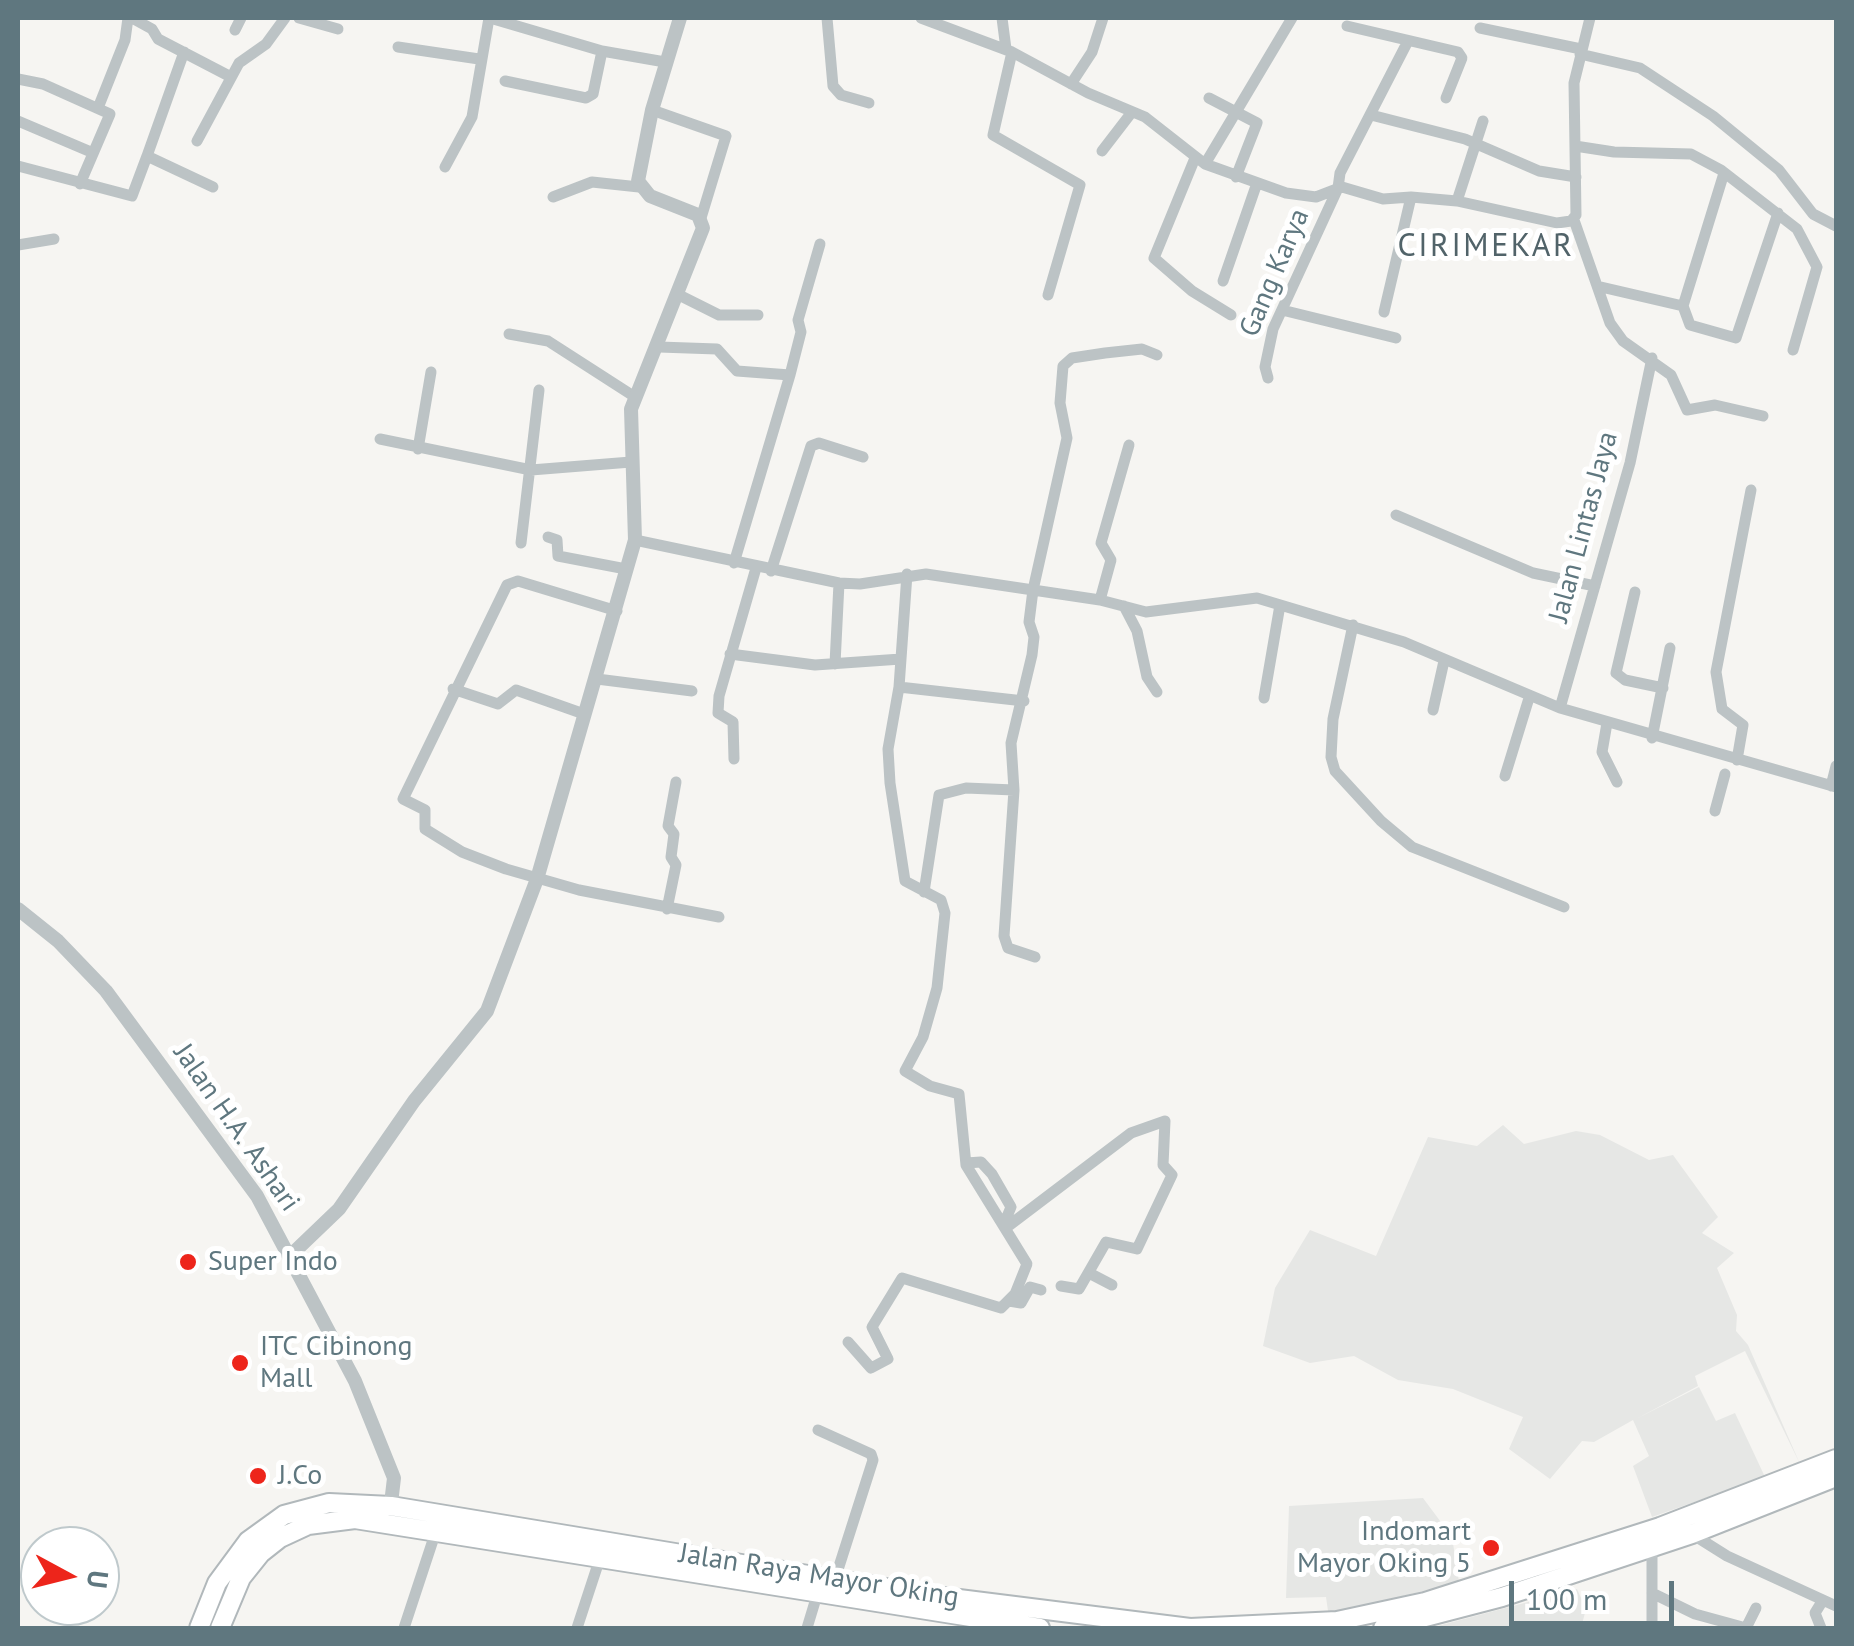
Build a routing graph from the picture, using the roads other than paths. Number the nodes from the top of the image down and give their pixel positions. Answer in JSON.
{"nodes":[{"id":1,"x":130,"y":18,"type":"edge"},
{"id":2,"x":241,"y":18,"type":"edge"},
{"id":3,"x":285,"y":18,"type":"edge"},
{"id":4,"x":299,"y":18,"type":"edge"},
{"id":5,"x":489,"y":18,"type":"edge"},
{"id":6,"x":680,"y":18,"type":"edge"},
{"id":7,"x":827,"y":18,"type":"edge"},
{"id":8,"x":926,"y":18,"type":"edge"},
{"id":9,"x":1002,"y":18,"type":"edge"},
{"id":10,"x":1103,"y":18,"type":"edge"},
{"id":11,"x":1292,"y":18,"type":"edge"},
{"id":12,"x":1590,"y":18,"type":"edge"},
{"id":13,"x":1346,"y":26,"type":"dead end"},
{"id":14,"x":1480,"y":28,"type":"dead end"},
{"id":15,"x":338,"y":29,"type":"dead end"},
{"id":16,"x":235,"y":30,"type":"dead end"},
{"id":17,"x":1408,"y":41,"type":"junction"},
{"id":18,"x":398,"y":47,"type":"dead end"},
{"id":19,"x":1009,"y":50,"type":"junction"},
{"id":20,"x":602,"y":51,"type":"junction"},
{"id":21,"x":184,"y":52,"type":"junction"},
{"id":22,"x":1581,"y":52,"type":"junction"},
{"id":23,"x":479,"y":59,"type":"junction"},
{"id":24,"x":665,"y":62,"type":"junction"},
{"id":25,"x":231,"y":77,"type":"junction"},
{"id":26,"x":18,"y":80,"type":"edge"},
{"id":27,"x":505,"y":81,"type":"dead end"},
{"id":28,"x":1071,"y":84,"type":"junction"},
{"id":29,"x":1209,"y":98,"type":"dead end"},
{"id":30,"x":1446,"y":98,"type":"dead end"},
{"id":31,"x":869,"y":103,"type":"dead end"},
{"id":32,"x":98,"y":108,"type":"junction"},
{"id":33,"x":652,"y":110,"type":"junction"},
{"id":34,"x":1239,"y":111,"type":"junction"},
{"id":35,"x":1132,"y":112,"type":"junction"},
{"id":36,"x":1372,"y":115,"type":"junction"},
{"id":37,"x":18,"y":121,"type":"edge"},
{"id":38,"x":1483,"y":122,"type":"dead end"},
{"id":39,"x":198,"y":141,"type":"dead end"},
{"id":40,"x":1478,"y":144,"type":"junction"},
{"id":41,"x":1575,"y":146,"type":"junction"},
{"id":42,"x":1102,"y":151,"type":"dead end"},
{"id":43,"x":91,"y":152,"type":"junction"},
{"id":44,"x":147,"y":156,"type":"junction"},
{"id":45,"x":1200,"y":161,"type":"junction"},
{"id":46,"x":18,"y":166,"type":"edge"},
{"id":47,"x":445,"y":166,"type":"dead end"},
{"id":48,"x":1724,"y":173,"type":"junction"},
{"id":49,"x":1236,"y":177,"type":"junction"},
{"id":50,"x":1576,"y":177,"type":"junction"},
{"id":51,"x":80,"y":184,"type":"junction"},
{"id":52,"x":1257,"y":184,"type":"junction"},
{"id":53,"x":214,"y":187,"type":"dead end"},
{"id":54,"x":639,"y":187,"type":"junction"},
{"id":55,"x":1338,"y":188,"type":"junction"},
{"id":56,"x":1411,"y":196,"type":"junction"},
{"id":57,"x":553,"y":198,"type":"dead end"},
{"id":58,"x":1457,"y":202,"type":"junction"},
{"id":59,"x":1836,"y":210,"type":"edge"},
{"id":60,"x":1778,"y":213,"type":"junction"},
{"id":61,"x":701,"y":218,"type":"junction"},
{"id":62,"x":1574,"y":220,"type":"junction"},
{"id":63,"x":1831,"y":223,"type":"edge"},
{"id":64,"x":54,"y":239,"type":"dead end"},
{"id":65,"x":18,"y":244,"type":"edge"},
{"id":66,"x":820,"y":244,"type":"dead end"},
{"id":67,"x":1223,"y":281,"type":"dead end"},
{"id":68,"x":1601,"y":287,"type":"dead end"},
{"id":69,"x":678,"y":294,"type":"junction"},
{"id":70,"x":1048,"y":295,"type":"dead end"},
{"id":71,"x":1683,"y":306,"type":"junction"},
{"id":72,"x":1282,"y":310,"type":"junction"},
{"id":73,"x":1384,"y":312,"type":"dead end"},
{"id":74,"x":758,"y":315,"type":"dead end"},
{"id":75,"x":1230,"y":315,"type":"dead end"},
{"id":76,"x":509,"y":334,"type":"dead end"},
{"id":77,"x":1396,"y":338,"type":"dead end"},
{"id":78,"x":658,"y":347,"type":"junction"},
{"id":79,"x":1794,"y":350,"type":"dead end"},
{"id":80,"x":1158,"y":355,"type":"dead end"},
{"id":81,"x":1652,"y":358,"type":"junction"},
{"id":82,"x":430,"y":372,"type":"dead end"},
{"id":83,"x":790,"y":375,"type":"junction"},
{"id":84,"x":1268,"y":378,"type":"dead end"},
{"id":85,"x":539,"y":390,"type":"dead end"},
{"id":86,"x":635,"y":397,"type":"junction"},
{"id":87,"x":1763,"y":416,"type":"dead end"},
{"id":88,"x":380,"y":439,"type":"dead end"},
{"id":89,"x":1129,"y":445,"type":"dead end"},
{"id":90,"x":418,"y":448,"type":"junction"},
{"id":91,"x":863,"y":458,"type":"dead end"},
{"id":92,"x":631,"y":462,"type":"junction"},
{"id":93,"x":531,"y":470,"type":"junction"},
{"id":94,"x":1752,"y":490,"type":"dead end"},
{"id":95,"x":1396,"y":515,"type":"dead end"},
{"id":96,"x":548,"y":537,"type":"dead end"},
{"id":97,"x":635,"y":540,"type":"junction"},
{"id":98,"x":520,"y":544,"type":"dead end"},
{"id":99,"x":734,"y":563,"type":"junction"},
{"id":100,"x":756,"y":568,"type":"junction"},
{"id":101,"x":626,"y":569,"type":"junction"},
{"id":102,"x":771,"y":571,"type":"junction"},
{"id":103,"x":907,"y":574,"type":"junction"},
{"id":104,"x":839,"y":582,"type":"junction"},
{"id":105,"x":1595,"y":586,"type":"junction"},
{"id":106,"x":1033,"y":590,"type":"junction"},
{"id":107,"x":1634,"y":592,"type":"dead end"},
{"id":108,"x":1100,"y":600,"type":"junction"},
{"id":109,"x":1280,"y":605,"type":"junction"},
{"id":110,"x":1124,"y":606,"type":"junction"},
{"id":111,"x":617,"y":611,"type":"junction"},
{"id":112,"x":1353,"y":625,"type":"junction"},
{"id":113,"x":1670,"y":648,"type":"dead end"},
{"id":114,"x":730,"y":654,"type":"junction"},
{"id":115,"x":900,"y":659,"type":"junction"},
{"id":116,"x":1444,"y":661,"type":"junction"},
{"id":117,"x":834,"y":664,"type":"junction"},
{"id":118,"x":597,"y":679,"type":"junction"},
{"id":119,"x":453,"y":688,"type":"junction"},
{"id":120,"x":899,"y":688,"type":"junction"},
{"id":121,"x":1662,"y":688,"type":"junction"},
{"id":122,"x":692,"y":691,"type":"dead end"},
{"id":123,"x":1157,"y":692,"type":"dead end"},
{"id":124,"x":1264,"y":698,"type":"dead end"},
{"id":125,"x":1529,"y":698,"type":"junction"},
{"id":126,"x":1024,"y":700,"type":"junction"},
{"id":127,"x":1560,"y":708,"type":"junction"},
{"id":128,"x":1433,"y":710,"type":"dead end"},
{"id":129,"x":584,"y":714,"type":"junction"},
{"id":130,"x":1607,"y":724,"type":"junction"},
{"id":131,"x":1652,"y":738,"type":"junction"},
{"id":132,"x":734,"y":759,"type":"dead end"},
{"id":133,"x":1729,"y":765,"type":"junction"},
{"id":134,"x":1836,"y":766,"type":"edge"},
{"id":135,"x":1505,"y":776,"type":"dead end"},
{"id":136,"x":676,"y":782,"type":"dead end"},
{"id":137,"x":1617,"y":782,"type":"dead end"},
{"id":138,"x":1834,"y":787,"type":"edge"},
{"id":139,"x":1014,"y":790,"type":"junction"},
{"id":140,"x":1715,"y":811,"type":"dead end"},
{"id":141,"x":537,"y":879,"type":"junction"},
{"id":142,"x":924,"y":892,"type":"junction"},
{"id":143,"x":1564,"y":907,"type":"dead end"},
{"id":144,"x":667,"y":908,"type":"junction"},
{"id":145,"x":19,"y":914,"type":"edge"},
{"id":146,"x":719,"y":916,"type":"dead end"},
{"id":147,"x":1035,"y":957,"type":"dead end"},
{"id":148,"x":1006,"y":1226,"type":"junction"},
{"id":149,"x":291,"y":1255,"type":"junction"},
{"id":150,"x":1089,"y":1273,"type":"junction"},
{"id":151,"x":1112,"y":1285,"type":"dead end"},
{"id":152,"x":1060,"y":1286,"type":"dead end"},
{"id":153,"x":1041,"y":1290,"type":"dead end"},
{"id":154,"x":1009,"y":1302,"type":"junction"},
{"id":155,"x":848,"y":1342,"type":"dead end"},
{"id":156,"x":818,"y":1430,"type":"dead end"},
{"id":157,"x":1836,"y":1459,"type":"edge"},
{"id":158,"x":1836,"y":1478,"type":"edge"},
{"id":159,"x":389,"y":1514,"type":"junction"},
{"id":160,"x":436,"y":1531,"type":"junction"},
{"id":161,"x":1692,"y":1534,"type":"junction"},
{"id":162,"x":1652,"y":1547,"type":"junction"},
{"id":163,"x":1616,"y":1550,"type":"junction"},
{"id":164,"x":637,"y":1555,"type":"junction"},
{"id":165,"x":600,"y":1558,"type":"junction"},
{"id":166,"x":835,"y":1579,"type":"junction"},
{"id":167,"x":1652,"y":1593,"type":"junction"},
{"id":168,"x":816,"y":1595,"type":"junction"},
{"id":169,"x":1823,"y":1600,"type":"junction"},
{"id":170,"x":934,"y":1605,"type":"junction"},
{"id":171,"x":1836,"y":1606,"type":"edge"},
{"id":172,"x":1756,"y":1608,"type":"dead end"},
{"id":173,"x":1427,"y":1624,"type":"edge"},
{"id":174,"x":199,"y":1628,"type":"edge"},
{"id":175,"x":220,"y":1628,"type":"edge"},
{"id":176,"x":404,"y":1628,"type":"edge"},
{"id":177,"x":577,"y":1628,"type":"edge"},
{"id":178,"x":807,"y":1628,"type":"edge"},
{"id":179,"x":1040,"y":1628,"type":"edge"},
{"id":180,"x":1383,"y":1628,"type":"edge"},
{"id":181,"x":1652,"y":1628,"type":"edge"},
{"id":182,"x":1746,"y":1628,"type":"edge"},
{"id":183,"x":1821,"y":1628,"type":"edge"}],
"edges":[{"from":1,"to":21,"type":"street"},
{"from":1,"to":32,"type":"street"},
{"from":2,"to":16,"type":"street"},
{"from":3,"to":25,"type":"street"},
{"from":4,"to":15,"type":"street"},
{"from":5,"to":20,"type":"street"},
{"from":5,"to":23,"type":"street"},
{"from":6,"to":24,"type":"street"},
{"from":7,"to":31,"type":"street"},
{"from":8,"to":19,"type":"street"},
{"from":9,"to":19,"type":"street"},
{"from":10,"to":28,"type":"street"},
{"from":11,"to":34,"type":"street"},
{"from":12,"to":22,"type":"street"},
{"from":13,"to":17,"type":"street"},
{"from":14,"to":22,"type":"street"},
{"from":17,"to":30,"type":"street"},
{"from":17,"to":36,"type":"street","name":"Gang Karya"},
{"from":18,"to":23,"type":"street"},
{"from":19,"to":28,"type":"street"},
{"from":19,"to":70,"type":"street"},
{"from":20,"to":24,"type":"street"},
{"from":20,"to":27,"type":"street"},
{"from":21,"to":25,"type":"street"},
{"from":21,"to":44,"type":"street"},
{"from":22,"to":41,"type":"street"},
{"from":22,"to":63,"type":"street"},
{"from":23,"to":47,"type":"street"},
{"from":24,"to":33,"type":"street"},
{"from":25,"to":39,"type":"street"},
{"from":26,"to":32,"type":"street"},
{"from":28,"to":35,"type":"street"},
{"from":29,"to":34,"type":"street"},
{"from":32,"to":43,"type":"street"},
{"from":33,"to":54,"type":"street"},
{"from":33,"to":61,"type":"street"},
{"from":34,"to":45,"type":"street"},
{"from":34,"to":49,"type":"street"},
{"from":35,"to":42,"type":"street"},
{"from":35,"to":45,"type":"street"},
{"from":36,"to":40,"type":"street"},
{"from":36,"to":55,"type":"street","name":"Gang Karya"},
{"from":37,"to":43,"type":"street"},
{"from":38,"to":40,"type":"street"},
{"from":40,"to":50,"type":"street"},
{"from":40,"to":58,"type":"street"},
{"from":41,"to":48,"type":"street"},
{"from":41,"to":50,"type":"street"},
{"from":43,"to":51,"type":"street"},
{"from":44,"to":51,"type":"street"},
{"from":44,"to":53,"type":"street"},
{"from":45,"to":49,"type":"street"},
{"from":45,"to":75,"type":"street"},
{"from":46,"to":51,"type":"street"},
{"from":48,"to":60,"type":"street"},
{"from":48,"to":71,"type":"street"},
{"from":49,"to":52,"type":"street"},
{"from":50,"to":62,"type":"street"},
{"from":52,"to":55,"type":"street"},
{"from":52,"to":67,"type":"street"},
{"from":54,"to":57,"type":"street"},
{"from":54,"to":61,"type":"street"},
{"from":55,"to":56,"type":"street"},
{"from":55,"to":72,"type":"street","name":"Gang Karya"},
{"from":56,"to":58,"type":"street"},
{"from":56,"to":73,"type":"street"},
{"from":58,"to":62,"type":"street"},
{"from":59,"to":63,"type":"street"},
{"from":60,"to":71,"type":"street"},
{"from":60,"to":79,"type":"street"},
{"from":61,"to":69,"type":"street"},
{"from":62,"to":81,"type":"street"},
{"from":64,"to":65,"type":"street"},
{"from":66,"to":83,"type":"street"},
{"from":68,"to":71,"type":"street"},
{"from":69,"to":74,"type":"street"},
{"from":69,"to":78,"type":"street"},
{"from":72,"to":77,"type":"street"},
{"from":72,"to":84,"type":"street","name":"Gang Karya"},
{"from":76,"to":86,"type":"street"},
{"from":78,"to":83,"type":"street"},
{"from":78,"to":86,"type":"street"},
{"from":80,"to":106,"type":"street"},
{"from":81,"to":87,"type":"street"},
{"from":81,"to":105,"type":"street","name":"Jalan Lintas Jaya"},
{"from":82,"to":90,"type":"street"},
{"from":83,"to":99,"type":"street"},
{"from":85,"to":93,"type":"street"},
{"from":86,"to":92,"type":"street"},
{"from":88,"to":90,"type":"street"},
{"from":89,"to":108,"type":"street"},
{"from":90,"to":93,"type":"street"},
{"from":91,"to":102,"type":"street"},
{"from":92,"to":93,"type":"street"},
{"from":92,"to":97,"type":"street"},
{"from":93,"to":98,"type":"street"},
{"from":94,"to":133,"type":"street"},
{"from":95,"to":105,"type":"street"},
{"from":96,"to":101,"type":"street"},
{"from":97,"to":99,"type":"street"},
{"from":97,"to":101,"type":"street"},
{"from":99,"to":100,"type":"street"},
{"from":100,"to":102,"type":"street"},
{"from":100,"to":114,"type":"street"},
{"from":101,"to":111,"type":"street"},
{"from":102,"to":104,"type":"street"},
{"from":103,"to":104,"type":"street"},
{"from":103,"to":106,"type":"street"},
{"from":103,"to":115,"type":"street"},
{"from":104,"to":117,"type":"street"},
{"from":105,"to":127,"type":"street","name":"Jalan Lintas Jaya"},
{"from":106,"to":108,"type":"street"},
{"from":106,"to":126,"type":"street"},
{"from":107,"to":121,"type":"street"},
{"from":108,"to":110,"type":"street"},
{"from":109,"to":110,"type":"street"},
{"from":109,"to":112,"type":"street"},
{"from":109,"to":124,"type":"street"},
{"from":110,"to":123,"type":"street"},
{"from":111,"to":118,"type":"street"},
{"from":111,"to":119,"type":"street"},
{"from":112,"to":116,"type":"street"},
{"from":112,"to":143,"type":"street"},
{"from":113,"to":121,"type":"street"},
{"from":114,"to":117,"type":"street"},
{"from":114,"to":132,"type":"street"},
{"from":115,"to":117,"type":"street"},
{"from":115,"to":120,"type":"street"},
{"from":116,"to":125,"type":"street"},
{"from":116,"to":128,"type":"street"},
{"from":118,"to":122,"type":"street"},
{"from":118,"to":129,"type":"street"},
{"from":119,"to":129,"type":"street"},
{"from":119,"to":141,"type":"street"},
{"from":120,"to":126,"type":"street"},
{"from":120,"to":142,"type":"street"},
{"from":121,"to":131,"type":"street"},
{"from":125,"to":127,"type":"street"},
{"from":125,"to":135,"type":"street"},
{"from":126,"to":139,"type":"street"},
{"from":127,"to":130,"type":"street"},
{"from":129,"to":141,"type":"street"},
{"from":130,"to":131,"type":"street"},
{"from":130,"to":137,"type":"street"},
{"from":131,"to":133,"type":"street"},
{"from":133,"to":138,"type":"street"},
{"from":133,"to":140,"type":"street"},
{"from":134,"to":138,"type":"street"},
{"from":136,"to":144,"type":"street"},
{"from":139,"to":142,"type":"street"},
{"from":139,"to":147,"type":"street"},
{"from":141,"to":144,"type":"street"},
{"from":141,"to":149,"type":"street"},
{"from":142,"to":148,"type":"street"},
{"from":144,"to":146,"type":"street"},
{"from":145,"to":149,"type":"street","name":"Jalan H.A. Ashari"},
{"from":148,"to":150,"type":"street"},
{"from":148,"to":154,"type":"street"},
{"from":149,"to":159,"type":"street","name":"Jalan H.A. Ashari"},
{"from":150,"to":151,"type":"street"},
{"from":150,"to":152,"type":"street"},
{"from":153,"to":154,"type":"street"},
{"from":154,"to":155,"type":"street"},
{"from":156,"to":166,"type":"street"},
{"from":157,"to":163,"type":"main road","name":"Jalan Raya Mayor Oking"},
{"from":158,"to":161,"type":"main road","name":"Jalan Raya Mayor Oking"},
{"from":159,"to":160,"type":"main road","name":"Jalan Raya Mayor Oking"},
{"from":159,"to":164,"type":"main road","name":"Jalan Raya Mayor Oking"},
{"from":159,"to":174,"type":"main road","name":"Jalan Raya Mayor Oking"},
{"from":159,"to":175,"type":"main road","name":"Jalan Raya Mayor Oking"},
{"from":160,"to":165,"type":"main road","name":"Jalan Raya Mayor Oking"},
{"from":160,"to":176,"type":"street"},
{"from":161,"to":162,"type":"main road","name":"Jalan Raya Mayor Oking"},
{"from":161,"to":169,"type":"street"},
{"from":162,"to":163,"type":"main road","name":"Jalan Raya Mayor Oking"},
{"from":162,"to":167,"type":"street"},
{"from":163,"to":170,"type":"main road","name":"Jalan Raya Mayor Oking"},
{"from":163,"to":173,"type":"main road","name":"Jalan Raya Mayor Oking"},
{"from":164,"to":165,"type":"main road","name":"Jalan Raya Mayor Oking"},
{"from":164,"to":166,"type":"main road","name":"Jalan Raya Mayor Oking"},
{"from":164,"to":168,"type":"main road","name":"Jalan Raya Mayor Oking"},
{"from":165,"to":177,"type":"street"},
{"from":166,"to":170,"type":"main road","name":"Jalan Raya Mayor Oking"},
{"from":167,"to":181,"type":"street"},
{"from":167,"to":182,"type":"street"},
{"from":168,"to":170,"type":"main road","name":"Jalan Raya Mayor Oking"},
{"from":168,"to":178,"type":"street"},
{"from":169,"to":171,"type":"street"},
{"from":169,"to":183,"type":"street"},
{"from":170,"to":179,"type":"main road","name":"Jalan Raya Mayor Oking"},
{"from":172,"to":182,"type":"street"},
{"from":173,"to":180,"type":"main road","name":"Jalan Raya Mayor Oking"}]}
